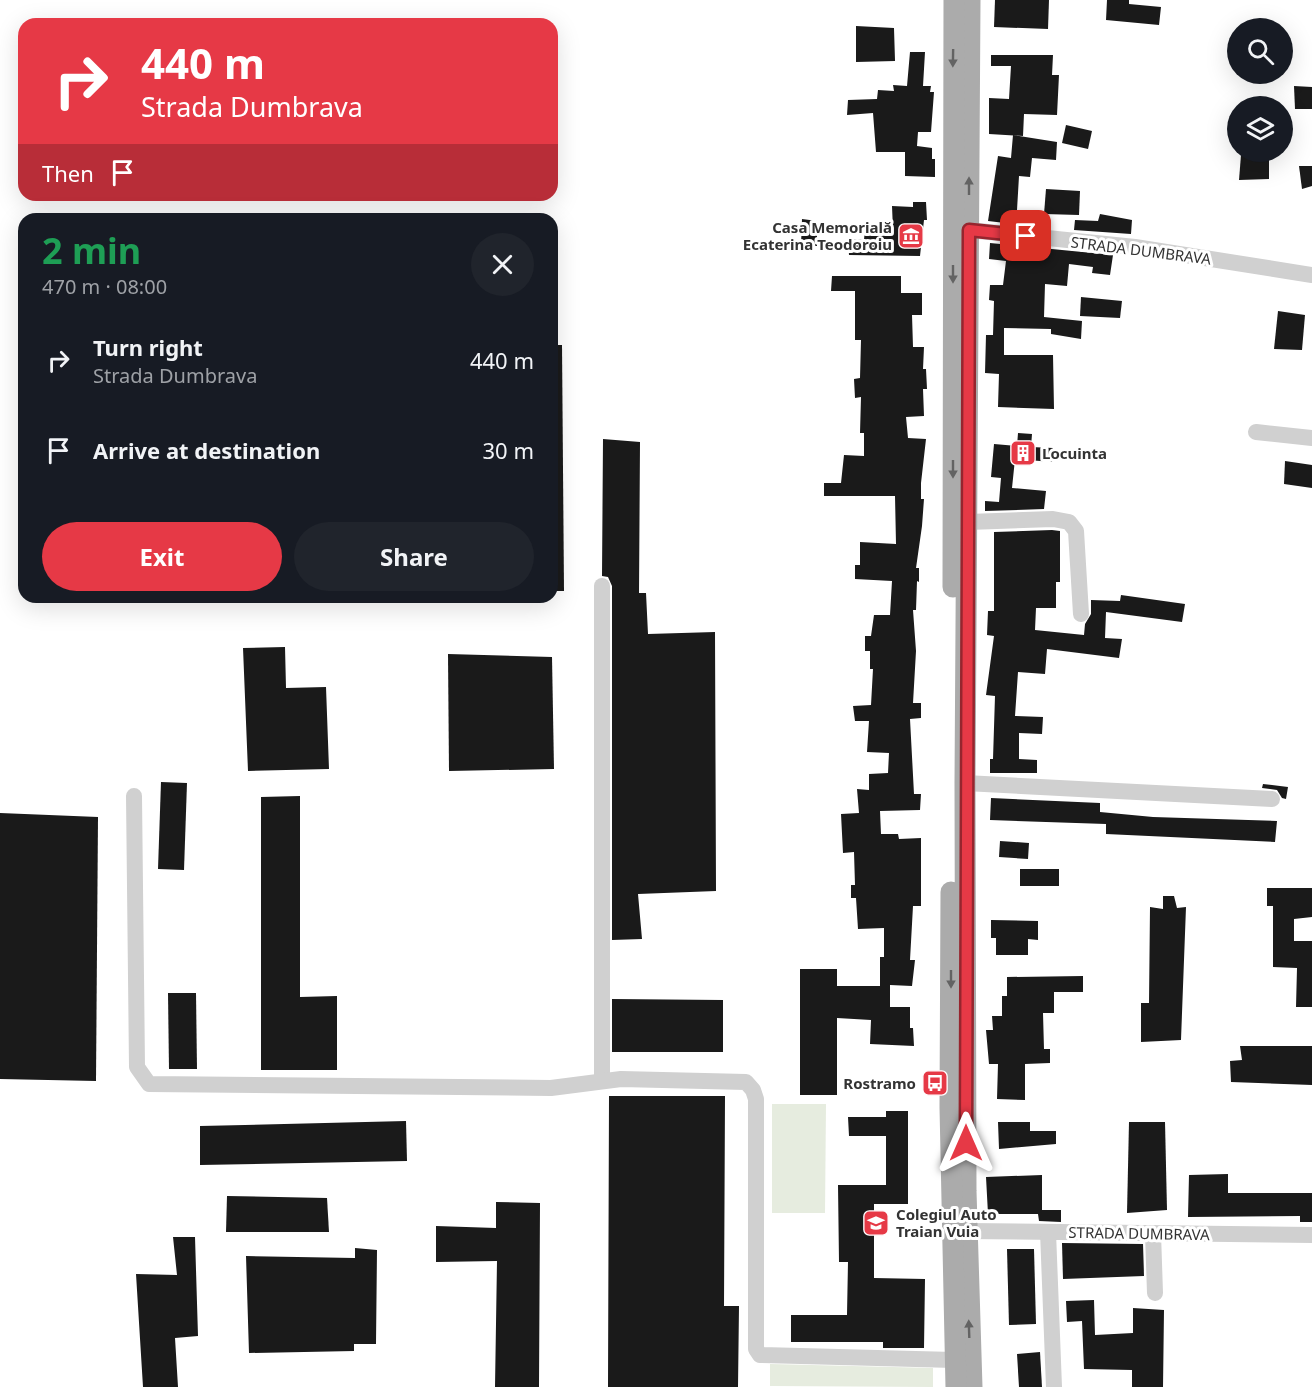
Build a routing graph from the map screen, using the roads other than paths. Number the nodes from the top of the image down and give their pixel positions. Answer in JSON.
{"nodes":[{"id":1,"x":954,"y":0,"type":"edge"},
{"id":2,"x":970,"y":0,"type":"edge"},
{"id":3,"x":961,"y":230,"type":"junction"},
{"id":4,"x":1312,"y":275,"type":"edge"},
{"id":5,"x":1256,"y":432,"type":"dead end"},
{"id":6,"x":1312,"y":438,"type":"edge"},
{"id":7,"x":968,"y":522,"type":"junction"},
{"id":8,"x":602,"y":586,"type":"dead end"},
{"id":9,"x":1081,"y":614,"type":"dead end"},
{"id":10,"x":965,"y":783,"type":"junction"},
{"id":11,"x":134,"y":796,"type":"dead end"},
{"id":12,"x":1272,"y":799,"type":"dead end"},
{"id":13,"x":602,"y":1081,"type":"junction"},
{"id":14,"x":959,"y":1232,"type":"junction"},
{"id":15,"x":1048,"y":1232,"type":"junction"},
{"id":16,"x":1153,"y":1233,"type":"junction"},
{"id":17,"x":1312,"y":1235,"type":"edge"},
{"id":18,"x":1155,"y":1293,"type":"dead end"},
{"id":19,"x":963,"y":1361,"type":"junction"},
{"id":20,"x":956,"y":1387,"type":"edge"},
{"id":21,"x":972,"y":1387,"type":"edge"},
{"id":22,"x":1054,"y":1387,"type":"edge"}],
"edges":[{"from":1,"to":3,"type":"main road","one_way":true},
{"from":3,"to":2,"type":"main road","one_way":true},
{"from":3,"to":4,"type":"street","name":"STRADA DUMBRAVA"},
{"from":3,"to":7,"type":"main road"},
{"from":3,"to":14,"type":"main road","one_way":true},
{"from":5,"to":6,"type":"street"},
{"from":7,"to":9,"type":"street"},
{"from":7,"to":10,"type":"main road"},
{"from":8,"to":13,"type":"street"},
{"from":10,"to":12,"type":"street"},
{"from":10,"to":14,"type":"main road"},
{"from":11,"to":13,"type":"street"},
{"from":13,"to":19,"type":"street"},
{"from":14,"to":15,"type":"street","name":"STRADA DUMBRAVA"},
{"from":14,"to":19,"type":"main road"},
{"from":15,"to":16,"type":"street","name":"STRADA DUMBRAVA"},
{"from":15,"to":22,"type":"street"},
{"from":16,"to":17,"type":"street","name":"STRADA DUMBRAVA"},
{"from":16,"to":18,"type":"street"},
{"from":19,"to":20,"type":"main road"},
{"from":19,"to":21,"type":"main road"}]}
